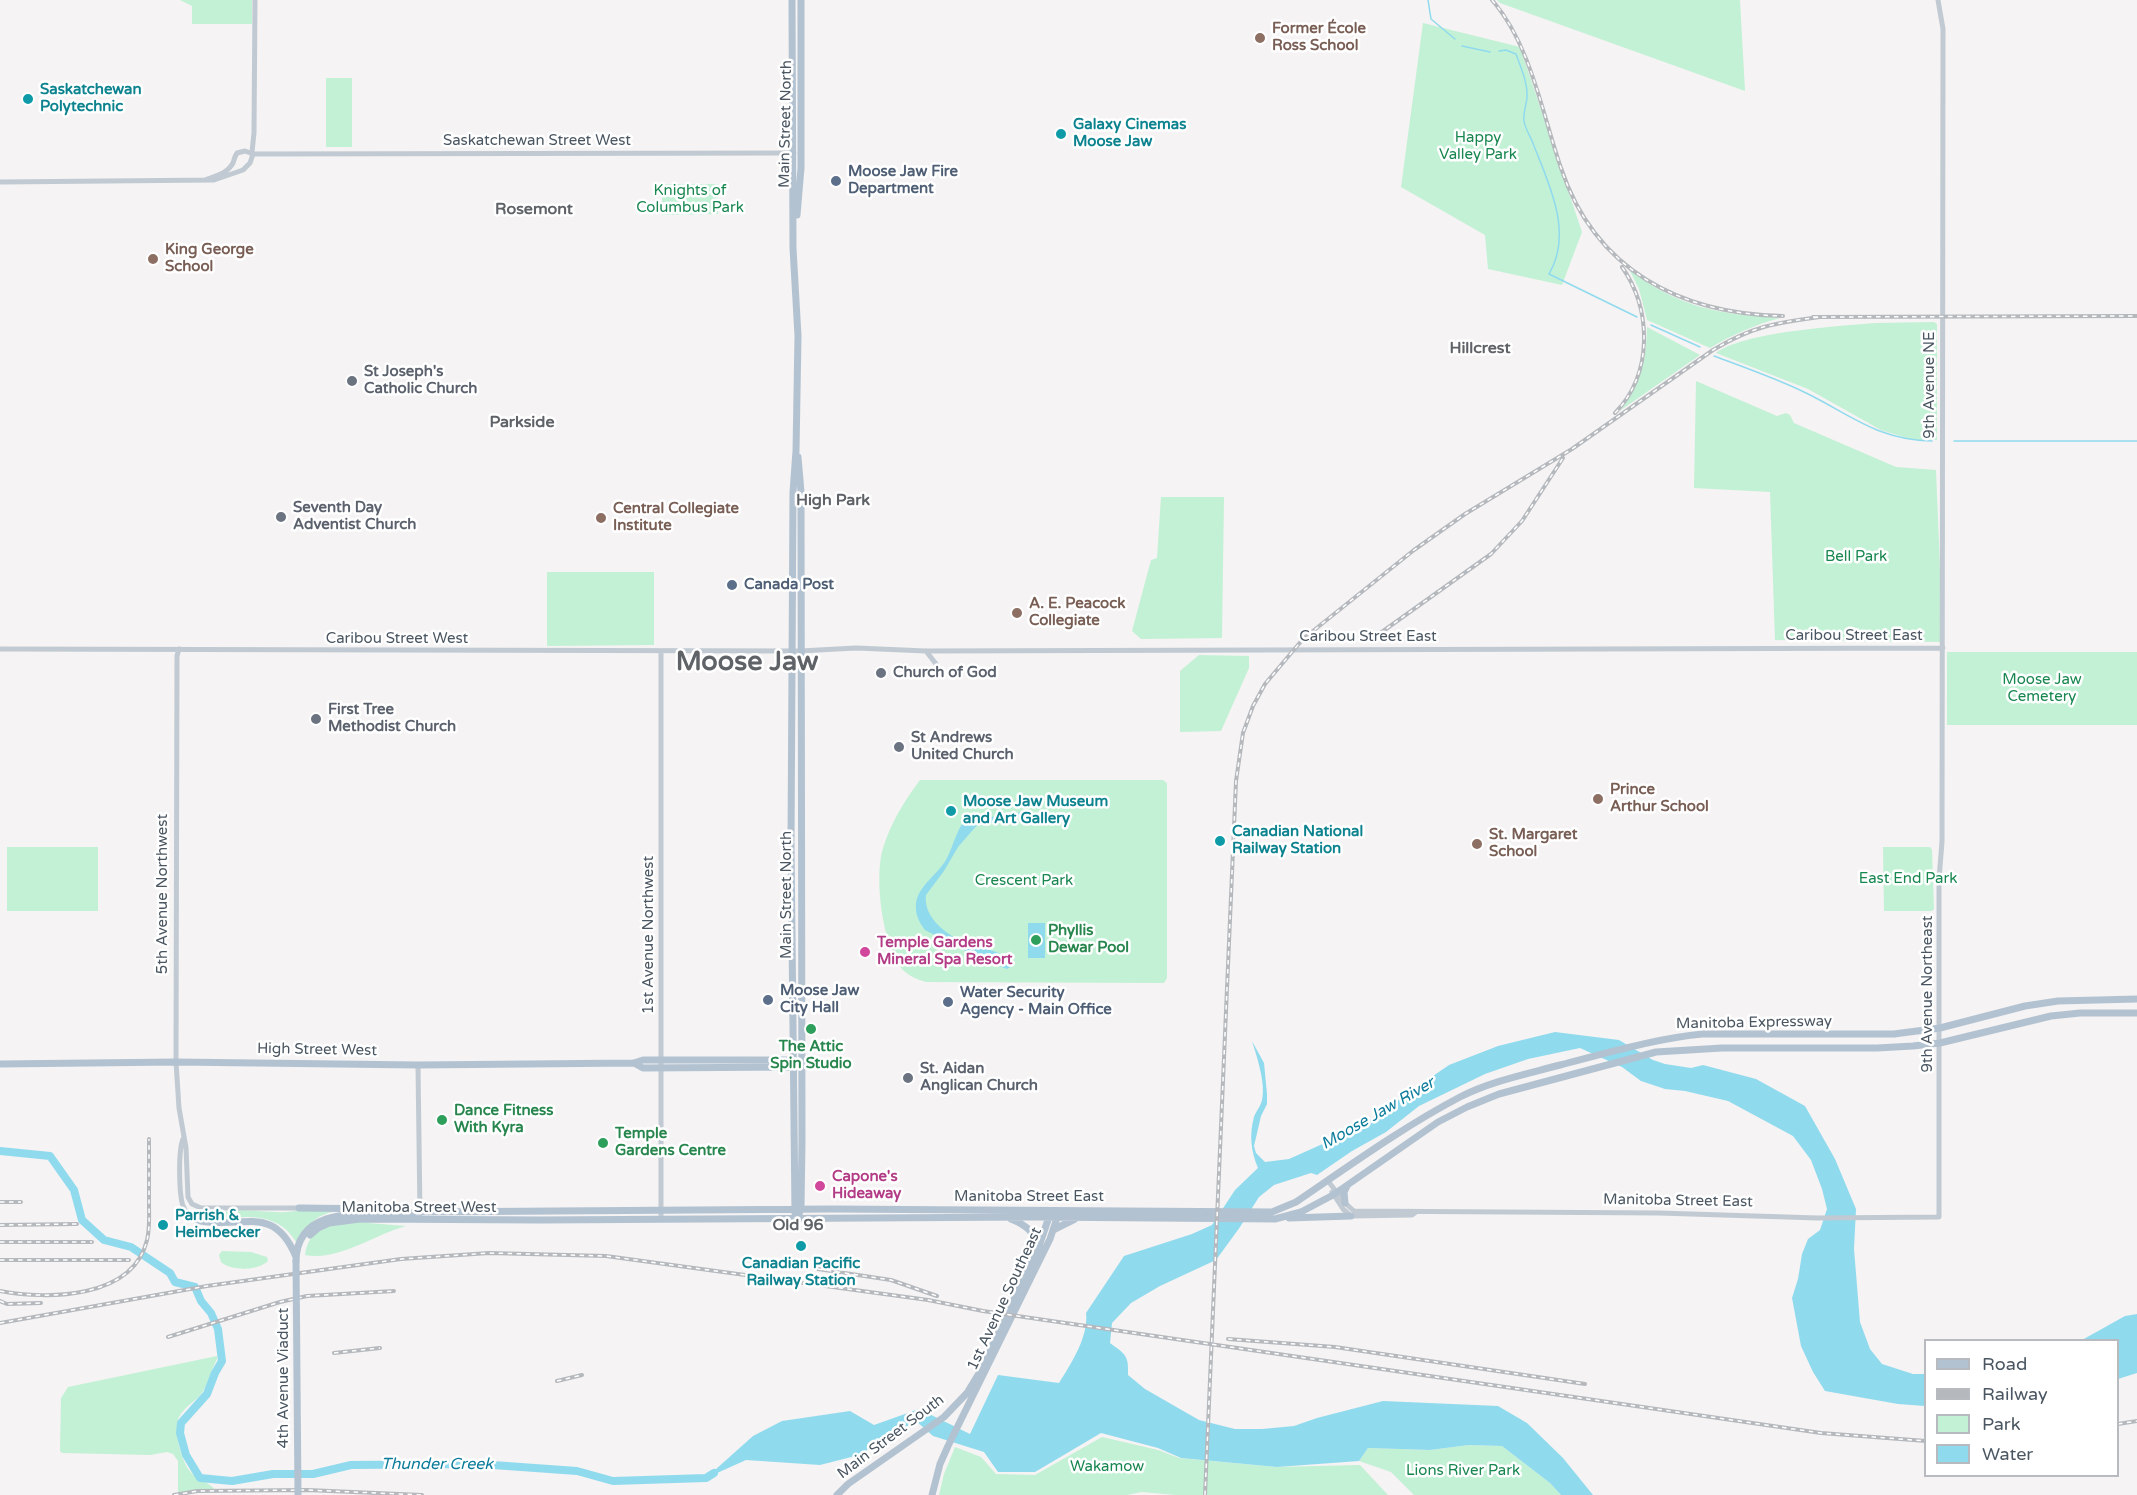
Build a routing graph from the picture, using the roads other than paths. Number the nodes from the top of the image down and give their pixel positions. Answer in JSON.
{"nodes":[{"id":1,"x":255,"y":0,"type":"edge"},
{"id":2,"x":792,"y":0,"type":"edge"},
{"id":3,"x":801,"y":0,"type":"edge"},
{"id":4,"x":1938,"y":0,"type":"edge"},
{"id":5,"x":252,"y":126,"type":"junction"},
{"id":6,"x":244,"y":151,"type":"junction"},
{"id":7,"x":796,"y":153,"type":"junction"},
{"id":8,"x":252,"y":155,"type":"junction"},
{"id":9,"x":233,"y":163,"type":"junction"},
{"id":10,"x":237,"y":171,"type":"junction"},
{"id":11,"x":206,"y":180,"type":"junction"},
{"id":12,"x":0,"y":182,"type":"edge"},
{"id":13,"x":1943,"y":648,"type":"junction"},
{"id":14,"x":0,"y":649,"type":"edge"},
{"id":15,"x":179,"y":650,"type":"junction"},
{"id":16,"x":661,"y":651,"type":"junction"},
{"id":17,"x":796,"y":651,"type":"junction"},
{"id":18,"x":926,"y":651,"type":"junction"},
{"id":19,"x":936,"y":664,"type":"dead end"},
{"id":20,"x":1942,"y":771,"type":"joint"},
{"id":21,"x":2137,"y":999,"type":"edge"},
{"id":22,"x":2137,"y":1013,"type":"edge"},
{"id":23,"x":1940,"y":1028,"type":"junction"},
{"id":24,"x":1940,"y":1043,"type":"junction"},
{"id":25,"x":662,"y":1060,"type":"junction"},
{"id":26,"x":176,"y":1062,"type":"junction"},
{"id":27,"x":634,"y":1063,"type":"junction"},
{"id":28,"x":0,"y":1064,"type":"edge"},
{"id":29,"x":793,"y":1064,"type":"junction"},
{"id":30,"x":418,"y":1065,"type":"junction"},
{"id":31,"x":801,"y":1065,"type":"junction"},
{"id":32,"x":662,"y":1068,"type":"junction"},
{"id":33,"x":183,"y":1139,"type":"junction"},
{"id":34,"x":1328,"y":1181,"type":"junction"},
{"id":35,"x":1348,"y":1185,"type":"junction"},
{"id":36,"x":1335,"y":1193,"type":"junction"},
{"id":37,"x":1345,"y":1203,"type":"junction"},
{"id":38,"x":299,"y":1208,"type":"joint"},
{"id":39,"x":228,"y":1209,"type":"junction"},
{"id":40,"x":797,"y":1209,"type":"junction"},
{"id":41,"x":662,"y":1210,"type":"junction"},
{"id":42,"x":420,"y":1212,"type":"junction"},
{"id":43,"x":1416,"y":1212,"type":"junction"},
{"id":44,"x":1053,"y":1215,"type":"junction"},
{"id":45,"x":1202,"y":1215,"type":"junction"},
{"id":46,"x":1264,"y":1215,"type":"junction"},
{"id":47,"x":1351,"y":1216,"type":"junction"},
{"id":48,"x":1006,"y":1217,"type":"junction"},
{"id":49,"x":1939,"y":1217,"type":"joint"},
{"id":50,"x":1078,"y":1218,"type":"junction"},
{"id":51,"x":662,"y":1219,"type":"junction"},
{"id":52,"x":797,"y":1219,"type":"junction"},
{"id":53,"x":1275,"y":1219,"type":"junction"},
{"id":54,"x":197,"y":1220,"type":"junction"},
{"id":55,"x":420,"y":1220,"type":"junction"},
{"id":56,"x":1053,"y":1230,"type":"junction"},
{"id":57,"x":1033,"y":1257,"type":"junction"},
{"id":58,"x":296,"y":1259,"type":"junction"},
{"id":59,"x":981,"y":1370,"type":"joint"},
{"id":60,"x":298,"y":1495,"type":"edge"},
{"id":61,"x":837,"y":1495,"type":"edge"},
{"id":62,"x":932,"y":1495,"type":"edge"}],
"edges":[{"from":1,"to":5,"type":"street"},
{"from":2,"to":7,"type":"main road","name":"Main Street North"},
{"from":3,"to":7,"type":"main road","name":"Main Street North"},
{"from":4,"to":13,"type":"street","name":"9th Avenue NE"},
{"from":5,"to":6,"type":"street"},
{"from":5,"to":8,"type":"street"},
{"from":6,"to":8,"type":"street"},
{"from":6,"to":9,"type":"street"},
{"from":7,"to":8,"type":"street","name":"Saskatchewan Street West"},
{"from":7,"to":17,"type":"main road","name":"Main Street North"},
{"from":8,"to":10,"type":"street"},
{"from":9,"to":10,"type":"street"},
{"from":9,"to":11,"type":"street"},
{"from":10,"to":11,"type":"street"},
{"from":11,"to":12,"type":"street"},
{"from":13,"to":18,"type":"street","name":"Caribou Street East"},
{"from":13,"to":20,"type":"street","name":"9th Avenue NE"},
{"from":14,"to":15,"type":"street","name":"Caribou Street West"},
{"from":15,"to":16,"type":"street","name":"Caribou Street West"},
{"from":15,"to":26,"type":"street","name":"5th Avenue Northwest"},
{"from":16,"to":17,"type":"street","name":"Caribou Street West"},
{"from":16,"to":25,"type":"street","name":"1st Avenue Northwest"},
{"from":17,"to":18,"type":"street","name":"Caribou Street East"},
{"from":17,"to":29,"type":"main road","name":"Main Street North"},
{"from":17,"to":31,"type":"main road","name":"Main Street North"},
{"from":18,"to":19,"type":"street"},
{"from":20,"to":23,"type":"street","name":"9th Avenue Northeast"},
{"from":21,"to":23,"type":"main road","name":"Manitoba Expressway"},
{"from":22,"to":24,"type":"main road","name":"Manitoba Expressway"},
{"from":23,"to":24,"type":"street","name":"9th Avenue Northeast"},
{"from":23,"to":34,"type":"main road","name":"Manitoba Expressway"},
{"from":24,"to":35,"type":"main road","name":"Manitoba Expressway"},
{"from":24,"to":49,"type":"street","name":"9th Avenue Northeast"},
{"from":25,"to":27,"type":"main road","name":"High Street West"},
{"from":25,"to":29,"type":"main road","name":"High Street West"},
{"from":25,"to":32,"type":"street","name":"1st Avenue Northwest"},
{"from":26,"to":28,"type":"main road","name":"High Street West"},
{"from":26,"to":30,"type":"main road","name":"High Street West"},
{"from":26,"to":33,"type":"street","name":"5th Avenue Northwest"},
{"from":27,"to":30,"type":"main road","name":"High Street West"},
{"from":27,"to":32,"type":"main road","name":"High Street West"},
{"from":29,"to":31,"type":"main road","name":"High Street West"},
{"from":29,"to":32,"type":"main road","name":"High Street West"},
{"from":29,"to":40,"type":"main road","name":"Main Street North"},
{"from":30,"to":42,"type":"street"},
{"from":31,"to":40,"type":"main road","name":"Main Street North"},
{"from":32,"to":41,"type":"street","name":"1st Avenue Northwest"},
{"from":33,"to":39,"type":"street","name":"5th Avenue Northwest"},
{"from":33,"to":54,"type":"street","name":"5th Avenue Northwest"},
{"from":34,"to":36,"type":"street"},
{"from":34,"to":46,"type":"main road","name":"Manitoba Expressway"},
{"from":35,"to":36,"type":"main road","name":"Manitoba Expressway"},
{"from":35,"to":37,"type":"main road"},
{"from":36,"to":37,"type":"street"},
{"from":36,"to":47,"type":"street"},
{"from":36,"to":53,"type":"main road","name":"Manitoba Expressway"},
{"from":37,"to":43,"type":"street","name":"Manitoba Street East"},
{"from":38,"to":39,"type":"street"},
{"from":38,"to":42,"type":"main road"},
{"from":39,"to":54,"type":"street"},
{"from":40,"to":41,"type":"main road","name":"Manitoba Street West"},
{"from":40,"to":44,"type":"main road","name":"Manitoba Street East"},
{"from":40,"to":52,"type":"main road","name":"Main Street North"},
{"from":41,"to":42,"type":"main road","name":"Manitoba Street West"},
{"from":41,"to":51,"type":"street","name":"1st Avenue Northwest"},
{"from":42,"to":55,"type":"street"},
{"from":42,"to":58,"type":"main road","name":"Manitoba Street West"},
{"from":43,"to":47,"type":"street","name":"Manitoba Street East"},
{"from":43,"to":49,"type":"street","name":"Manitoba Street East"},
{"from":44,"to":45,"type":"main road","name":"Manitoba Street East"},
{"from":44,"to":48,"type":"main road","name":"Manitoba Street East"},
{"from":44,"to":50,"type":"main road","name":"Manitoba Street East"},
{"from":44,"to":56,"type":"main road","name":"1st Avenue Southeast"},
{"from":44,"to":57,"type":"main road","name":"1st Avenue Southeast"},
{"from":45,"to":46,"type":"main road","name":"Manitoba Street East"},
{"from":45,"to":50,"type":"main road","name":"Manitoba Street East"},
{"from":46,"to":53,"type":"main road","name":"Manitoba Expressway"},
{"from":47,"to":53,"type":"main road"},
{"from":48,"to":52,"type":"main road","name":"Manitoba Street East"},
{"from":48,"to":57,"type":"main road"},
{"from":50,"to":56,"type":"main road"},
{"from":51,"to":52,"type":"main road","name":"Manitoba Street West"},
{"from":51,"to":55,"type":"main road","name":"Manitoba Street West"},
{"from":54,"to":58,"type":"main road"},
{"from":55,"to":58,"type":"main road","name":"Manitoba Street West"},
{"from":56,"to":62,"type":"main road","name":"1st Avenue Southeast"},
{"from":57,"to":59,"type":"main road","name":"1st Avenue Southeast"},
{"from":58,"to":60,"type":"main road","name":"4th Avenue Viaduct","bridge":true},
{"from":59,"to":61,"type":"main road","name":"Main Street South"}]}
